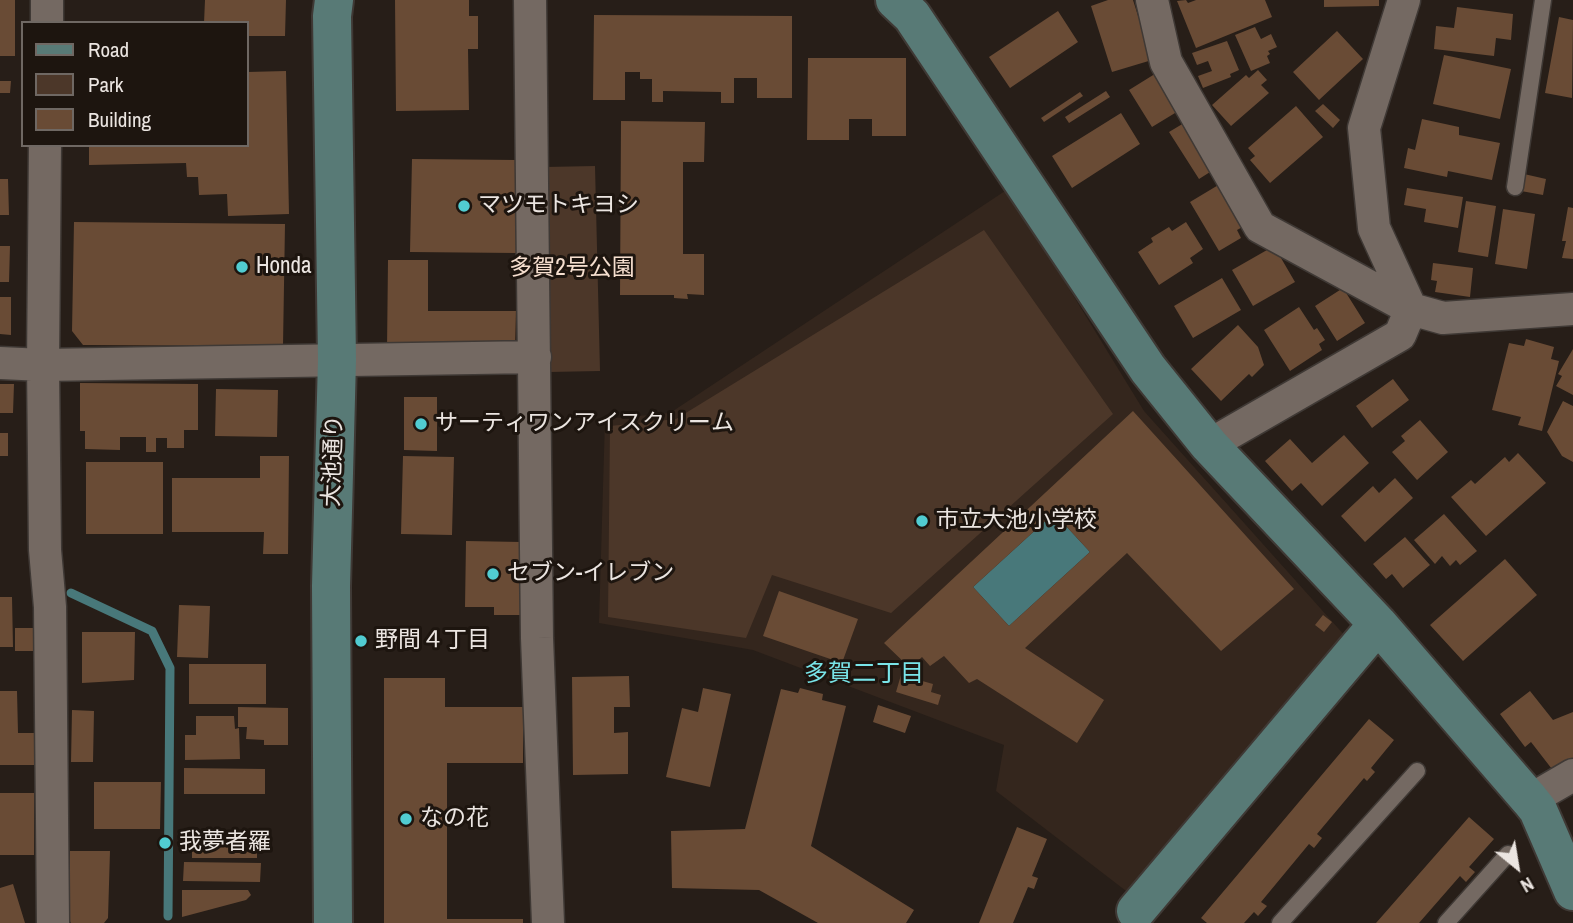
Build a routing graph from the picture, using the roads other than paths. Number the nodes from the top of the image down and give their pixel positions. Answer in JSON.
{"nodes":[{"id":1,"x":47,"y":0,"type":"edge"},
{"id":2,"x":334,"y":0,"type":"edge"},
{"id":3,"x":530,"y":0,"type":"edge"},
{"id":4,"x":895,"y":0,"type":"edge"},
{"id":5,"x":1152,"y":0,"type":"edge"},
{"id":6,"x":1404,"y":0,"type":"edge"},
{"id":7,"x":1543,"y":0,"type":"edge"},
{"id":8,"x":47,"y":21,"type":"edge"},
{"id":9,"x":46,"y":147,"type":"edge"},
{"id":10,"x":1515,"y":187,"type":"dead end"},
{"id":11,"x":1411,"y":309,"type":"junction"},
{"id":12,"x":1573,"y":309,"type":"edge"},
{"id":13,"x":535,"y":357,"type":"junction"},
{"id":14,"x":337,"y":360,"type":"junction"},
{"id":15,"x":0,"y":363,"type":"edge"},
{"id":16,"x":43,"y":365,"type":"junction"},
{"id":17,"x":1209,"y":445,"type":"junction"},
{"id":18,"x":1378,"y":624,"type":"junction"},
{"id":19,"x":1418,"y":771,"type":"dead end"},
{"id":20,"x":1573,"y":775,"type":"edge"},
{"id":21,"x":1530,"y":800,"type":"junction"},
{"id":22,"x":1508,"y":854,"type":"dead end"},
{"id":23,"x":1573,"y":891,"type":"edge"},
{"id":24,"x":1136,"y":919,"type":"edge"},
{"id":25,"x":53,"y":923,"type":"edge"},
{"id":26,"x":333,"y":923,"type":"edge"},
{"id":27,"x":548,"y":923,"type":"edge"},
{"id":28,"x":1280,"y":923,"type":"edge"},
{"id":29,"x":1446,"y":923,"type":"edge"}],
"edges":[{"from":1,"to":8,"type":"street"},
{"from":2,"to":14,"type":"street","name":"大池通り"},
{"from":3,"to":13,"type":"street"},
{"from":4,"to":17,"type":"street"},
{"from":5,"to":11,"type":"street"},
{"from":6,"to":11,"type":"street"},
{"from":7,"to":10,"type":"lane"},
{"from":9,"to":16,"type":"street"},
{"from":11,"to":12,"type":"street"},
{"from":11,"to":17,"type":"street"},
{"from":13,"to":14,"type":"street"},
{"from":13,"to":27,"type":"street"},
{"from":14,"to":16,"type":"street"},
{"from":14,"to":26,"type":"street","name":"大池通り"},
{"from":15,"to":16,"type":"street"},
{"from":16,"to":25,"type":"street"},
{"from":17,"to":18,"type":"street"},
{"from":18,"to":21,"type":"street"},
{"from":18,"to":24,"type":"street"},
{"from":19,"to":28,"type":"lane"},
{"from":20,"to":21,"type":"street"},
{"from":21,"to":23,"type":"street"},
{"from":22,"to":29,"type":"lane"}]}
